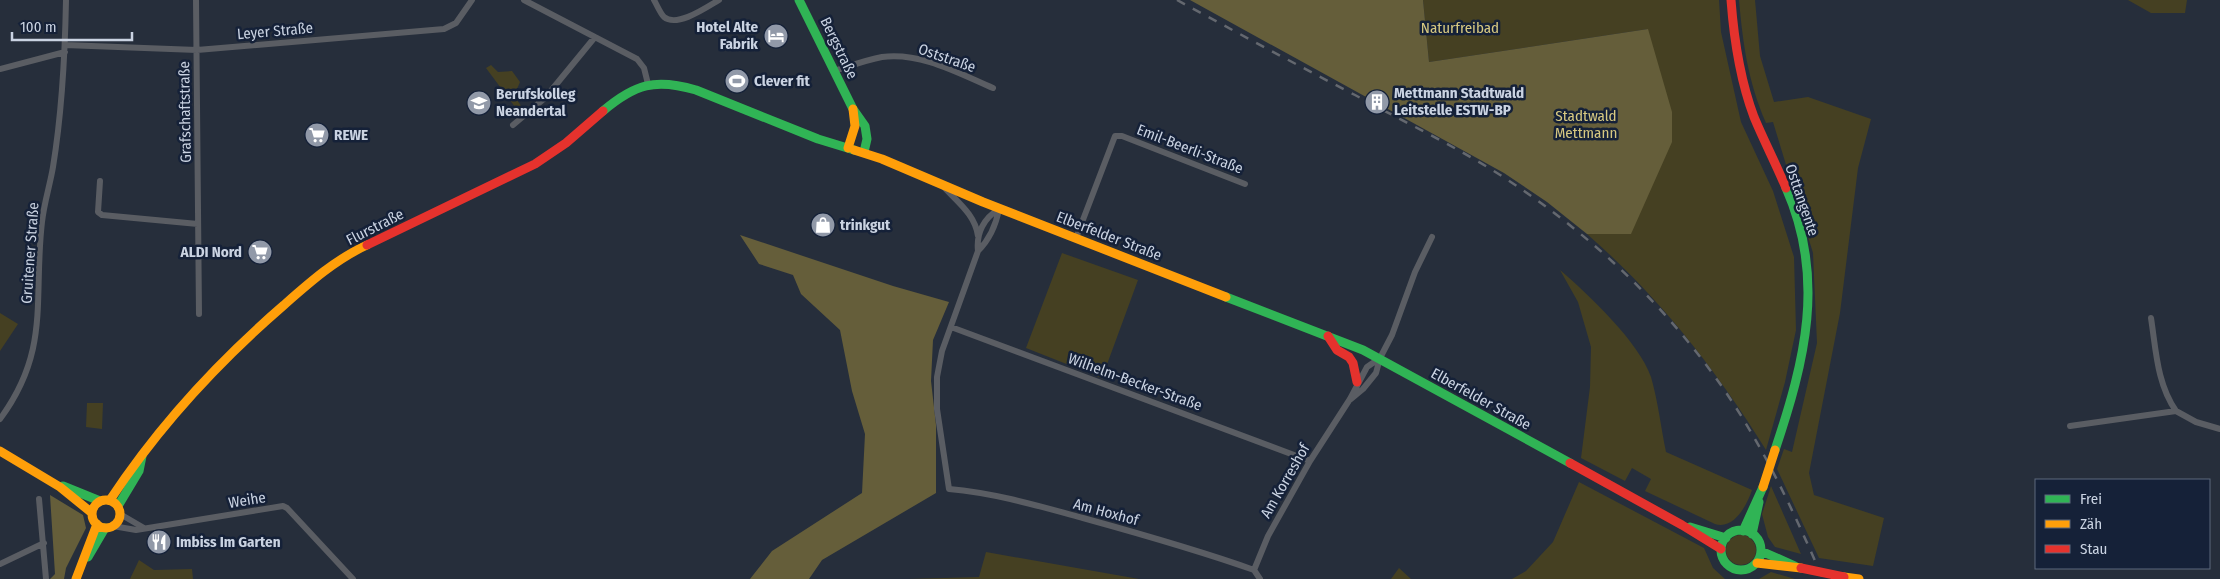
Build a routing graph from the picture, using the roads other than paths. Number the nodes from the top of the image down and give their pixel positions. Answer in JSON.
{"nodes":[{"id":1,"x":66,"y":0,"type":"edge"},
{"id":2,"x":196,"y":0,"type":"edge"},
{"id":3,"x":472,"y":0,"type":"edge"},
{"id":4,"x":524,"y":0,"type":"edge"},
{"id":5,"x":654,"y":0,"type":"edge"},
{"id":6,"x":719,"y":0,"type":"edge"},
{"id":7,"x":799,"y":0,"type":"edge"},
{"id":8,"x":1731,"y":0,"type":"edge"},
{"id":9,"x":595,"y":37,"type":"junction"},
{"id":10,"x":65,"y":49,"type":"junction"},
{"id":11,"x":197,"y":50,"type":"junction"},
{"id":12,"x":0,"y":69,"type":"edge"},
{"id":13,"x":834,"y":71,"type":"junction"},
{"id":14,"x":648,"y":84,"type":"junction"},
{"id":15,"x":993,"y":88,"type":"dead end"},
{"id":16,"x":853,"y":109,"type":"junction"},
{"id":17,"x":513,"y":125,"type":"dead end"},
{"id":18,"x":848,"y":148,"type":"junction"},
{"id":19,"x":864,"y":152,"type":"junction"},
{"id":20,"x":100,"y":182,"type":"dead end"},
{"id":21,"x":1245,"y":184,"type":"dead end"},
{"id":22,"x":942,"y":186,"type":"junction"},
{"id":23,"x":999,"y":209,"type":"junction"},
{"id":24,"x":198,"y":224,"type":"junction"},
{"id":25,"x":978,"y":236,"type":"junction"},
{"id":26,"x":1432,"y":237,"type":"dead end"},
{"id":27,"x":1076,"y":238,"type":"junction"},
{"id":28,"x":978,"y":251,"type":"junction"},
{"id":29,"x":199,"y":314,"type":"dead end"},
{"id":30,"x":2151,"y":318,"type":"dead end"},
{"id":31,"x":951,"y":327,"type":"junction"},
{"id":32,"x":1328,"y":336,"type":"junction"},
{"id":33,"x":1380,"y":358,"type":"junction"},
{"id":34,"x":1358,"y":382,"type":"junction"},
{"id":35,"x":1350,"y":399,"type":"junction"},
{"id":36,"x":2176,"y":411,"type":"junction"},
{"id":37,"x":0,"y":419,"type":"edge"},
{"id":38,"x":2070,"y":426,"type":"dead end"},
{"id":39,"x":2220,"y":429,"type":"edge"},
{"id":40,"x":0,"y":451,"type":"edge"},
{"id":41,"x":142,"y":456,"type":"junction"},
{"id":42,"x":1310,"y":461,"type":"junction"},
{"id":43,"x":55,"y":484,"type":"junction"},
{"id":44,"x":1759,"y":498,"type":"junction"},
{"id":45,"x":39,"y":499,"type":"dead end"},
{"id":46,"x":110,"y":500,"type":"junction"},
{"id":47,"x":100,"y":501,"type":"junction"},
{"id":48,"x":119,"y":510,"type":"junction"},
{"id":49,"x":92,"y":513,"type":"junction"},
{"id":50,"x":1682,"y":525,"type":"junction"},
{"id":51,"x":105,"y":526,"type":"junction"},
{"id":52,"x":144,"y":528,"type":"junction"},
{"id":53,"x":1743,"y":530,"type":"junction"},
{"id":54,"x":1752,"y":534,"type":"junction"},
{"id":55,"x":1726,"y":538,"type":"junction"},
{"id":56,"x":44,"y":543,"type":"junction"},
{"id":57,"x":1721,"y":549,"type":"junction"},
{"id":58,"x":1761,"y":552,"type":"junction"},
{"id":59,"x":1757,"y":562,"type":"junction"},
{"id":60,"x":0,"y":564,"type":"edge"},
{"id":61,"x":1799,"y":568,"type":"junction"},
{"id":62,"x":1254,"y":570,"type":"junction"},
{"id":63,"x":46,"y":579,"type":"edge"},
{"id":64,"x":76,"y":579,"type":"edge"},
{"id":65,"x":353,"y":579,"type":"edge"},
{"id":66,"x":1260,"y":579,"type":"edge"},
{"id":67,"x":1859,"y":579,"type":"edge"}],
"edges":[{"from":1,"to":10,"type":"street","name":"Gruitener Straße"},
{"from":2,"to":11,"type":"street","name":"Grafschaftstraße"},
{"from":3,"to":11,"type":"street","name":"Leyer Straße"},
{"from":4,"to":9,"type":"street"},
{"from":5,"to":6,"type":"street"},
{"from":7,"to":13,"type":"main road","name":"Bergstraße"},
{"from":8,"to":44,"type":"main road","name":"Osttangente","bridge":true},
{"from":9,"to":14,"type":"street"},
{"from":9,"to":17,"type":"street"},
{"from":10,"to":11,"type":"street","name":"Leyer Straße"},
{"from":10,"to":12,"type":"street","name":"Leyer Straße"},
{"from":10,"to":37,"type":"street","name":"Gruitener Straße"},
{"from":11,"to":24,"type":"street","name":"Grafschaftstraße"},
{"from":13,"to":15,"type":"street","name":"Oststraße"},
{"from":13,"to":16,"type":"main road","name":"Bergstraße"},
{"from":14,"to":18,"type":"main road","name":"Elberfelder Straße"},
{"from":14,"to":41,"type":"main road","name":"Flurstraße"},
{"from":16,"to":18,"type":"main road","name":"Bergstraße"},
{"from":16,"to":19,"type":"main road","name":"Bergstraße"},
{"from":18,"to":19,"type":"main road","name":"Elberfelder Straße"},
{"from":19,"to":22,"type":"main road","name":"Elberfelder Straße"},
{"from":20,"to":24,"type":"street"},
{"from":21,"to":27,"type":"street","name":"Emil-Beerli-Straße"},
{"from":22,"to":23,"type":"main road","name":"Elberfelder Straße"},
{"from":22,"to":25,"type":"street"},
{"from":23,"to":25,"type":"street"},
{"from":23,"to":27,"type":"main road","name":"Elberfelder Straße"},
{"from":23,"to":28,"type":"street"},
{"from":24,"to":29,"type":"street","name":"Grafschaftstraße"},
{"from":25,"to":28,"type":"street"},
{"from":26,"to":33,"type":"street"},
{"from":27,"to":32,"type":"main road","name":"Elberfelder Straße"},
{"from":28,"to":31,"type":"street"},
{"from":30,"to":36,"type":"street"},
{"from":31,"to":42,"type":"street","name":"Wilhelm-Becker-Straße"},
{"from":31,"to":62,"type":"street","name":"Am Hoxhof"},
{"from":32,"to":33,"type":"main road","name":"Elberfelder Straße"},
{"from":32,"to":34,"type":"main road"},
{"from":33,"to":34,"type":"street","name":"Am Korreshof"},
{"from":33,"to":35,"type":"street","name":"Am Korreshof"},
{"from":33,"to":50,"type":"main road","name":"Elberfelder Straße"},
{"from":34,"to":35,"type":"street","name":"Am Korreshof"},
{"from":35,"to":42,"type":"street","name":"Am Korreshof"},
{"from":36,"to":38,"type":"street"},
{"from":36,"to":39,"type":"street"},
{"from":40,"to":43,"type":"main road"},
{"from":41,"to":46,"type":"main road","name":"Flurstraße"},
{"from":41,"to":48,"type":"main road"},
{"from":42,"to":62,"type":"street","name":"Am Korreshof"},
{"from":43,"to":47,"type":"main road"},
{"from":43,"to":49,"type":"main road"},
{"from":44,"to":53,"type":"main road","name":"Osttangente"},
{"from":44,"to":54,"type":"main road","name":"Osttangente"},
{"from":45,"to":56,"type":"street"},
{"from":46,"to":47,"type":"main road"},
{"from":46,"to":48,"type":"main road"},
{"from":47,"to":49,"type":"main road"},
{"from":48,"to":51,"type":"main road"},
{"from":48,"to":52,"type":"street"},
{"from":49,"to":51,"type":"main road"},
{"from":50,"to":55,"type":"main road","name":"Elberfelder Straße"},
{"from":50,"to":57,"type":"main road","name":"Elberfelder Straße"},
{"from":51,"to":52,"type":"street","name":"Weihe"},
{"from":51,"to":64,"type":"main road"},
{"from":52,"to":65,"type":"street","name":"Weihe"},
{"from":53,"to":54,"type":"main road"},
{"from":53,"to":55,"type":"main road"},
{"from":54,"to":58,"type":"main road"},
{"from":55,"to":57,"type":"main road"},
{"from":56,"to":60,"type":"street"},
{"from":56,"to":63,"type":"street"},
{"from":57,"to":59,"type":"main road"},
{"from":58,"to":59,"type":"main road"},
{"from":58,"to":61,"type":"main road"},
{"from":59,"to":61,"type":"main road"},
{"from":61,"to":67,"type":"main road","bridge":true},
{"from":62,"to":66,"type":"street"}]}
